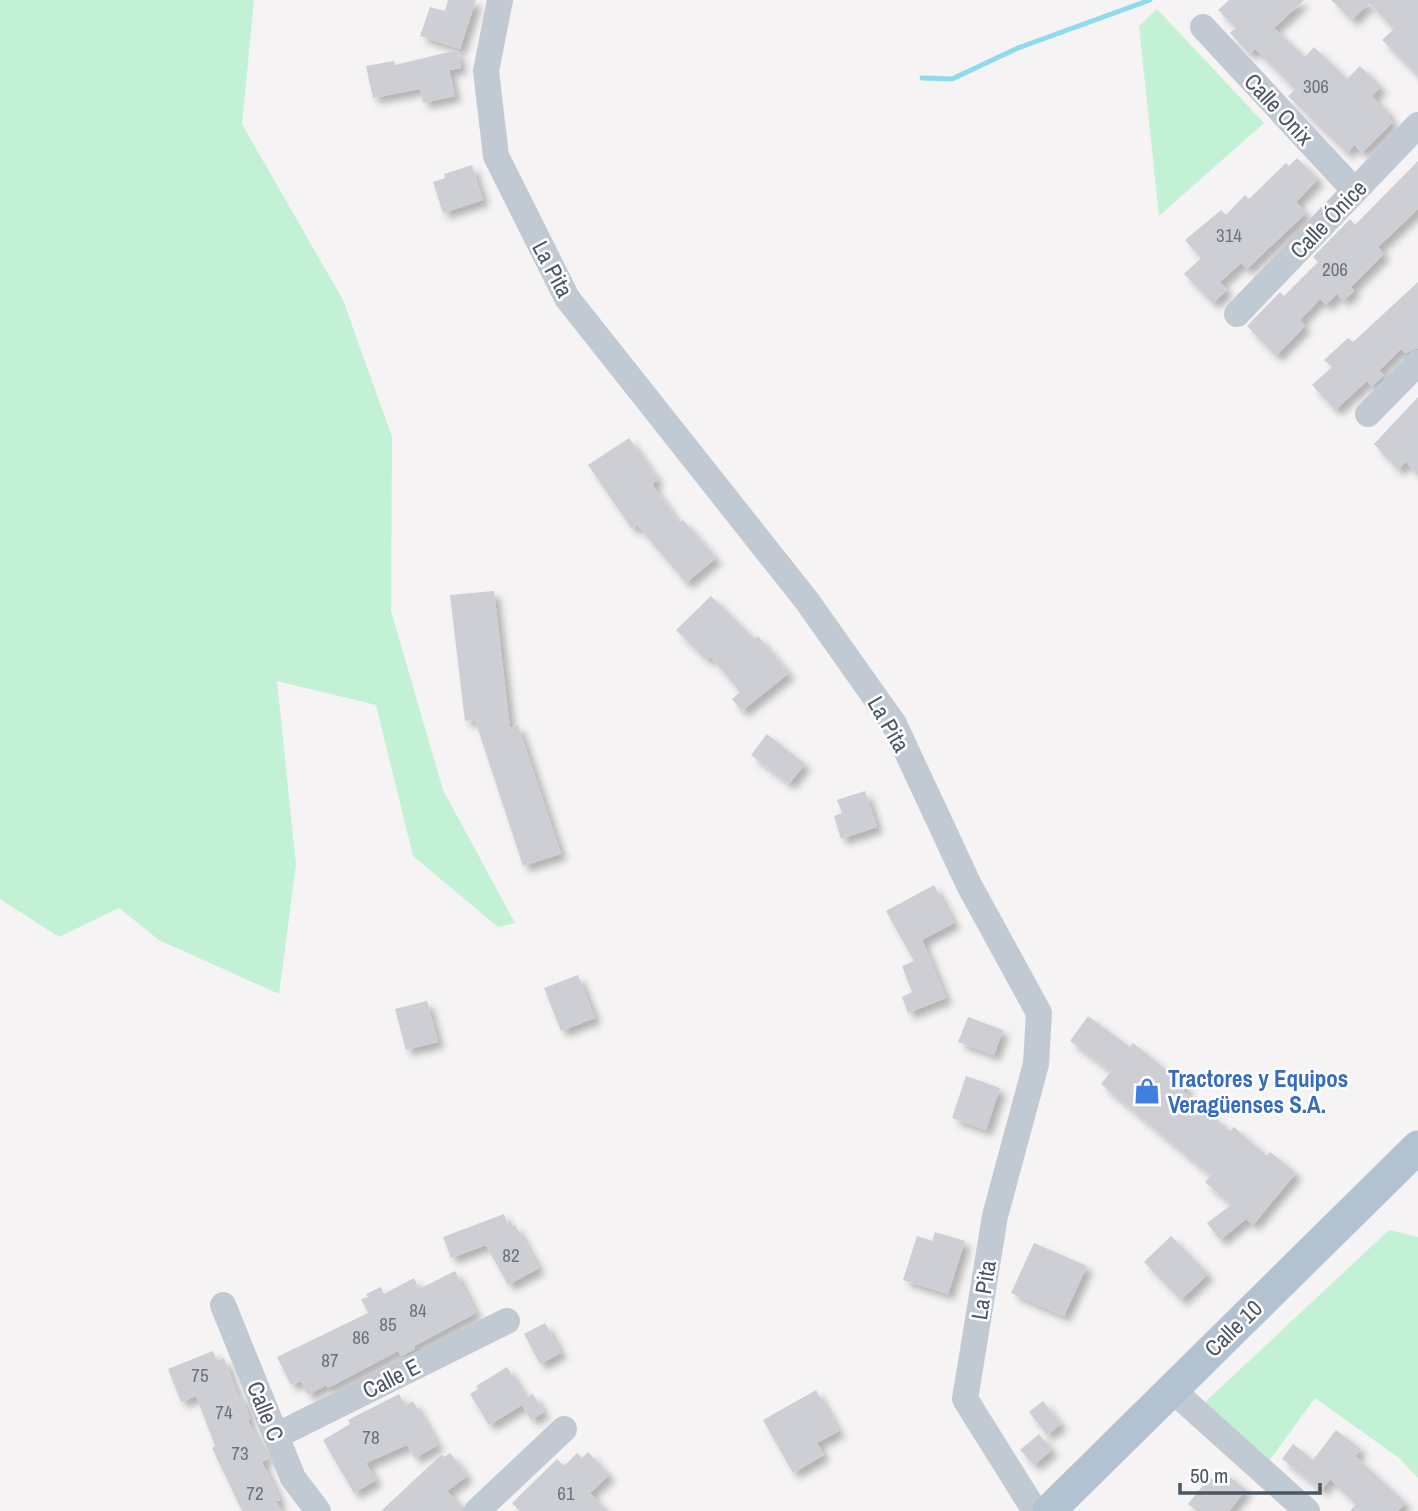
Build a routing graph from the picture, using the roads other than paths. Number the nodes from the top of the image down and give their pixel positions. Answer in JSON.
{"nodes":[{"id":1,"x":500,"y":0,"type":"edge"},
{"id":2,"x":1202,"y":27,"type":"dead end"},
{"id":3,"x":1418,"y":125,"type":"edge"},
{"id":4,"x":1355,"y":191,"type":"junction"},
{"id":5,"x":1237,"y":314,"type":"dead end"},
{"id":6,"x":1418,"y":363,"type":"edge"},
{"id":7,"x":1367,"y":414,"type":"dead end"},
{"id":8,"x":1418,"y":1147,"type":"edge"},
{"id":9,"x":223,"y":1305,"type":"dead end"},
{"id":10,"x":507,"y":1321,"type":"dead end"},
{"id":11,"x":1170,"y":1388,"type":"junction"},
{"id":12,"x":564,"y":1429,"type":"dead end"},
{"id":13,"x":276,"y":1436,"type":"junction"},
{"id":14,"x":318,"y":1511,"type":"edge"},
{"id":15,"x":477,"y":1511,"type":"edge"},
{"id":16,"x":1035,"y":1511,"type":"edge"},
{"id":17,"x":1049,"y":1511,"type":"edge"},
{"id":18,"x":1307,"y":1511,"type":"edge"}],
"edges":[{"from":1,"to":16,"type":"street","name":"La Pita"},
{"from":2,"to":4,"type":"street","name":"Calle Onix"},
{"from":3,"to":4,"type":"street","name":"Calle Ónice"},
{"from":4,"to":5,"type":"street","name":"Calle Ónice"},
{"from":6,"to":7,"type":"street"},
{"from":8,"to":11,"type":"main road","name":"Calle 10"},
{"from":9,"to":13,"type":"street","name":"Calle C"},
{"from":10,"to":13,"type":"street","name":"Calle E"},
{"from":11,"to":17,"type":"main road","name":"Calle 10"},
{"from":11,"to":18,"type":"street"},
{"from":12,"to":15,"type":"street"},
{"from":13,"to":14,"type":"street","name":"Calle C"}]}
